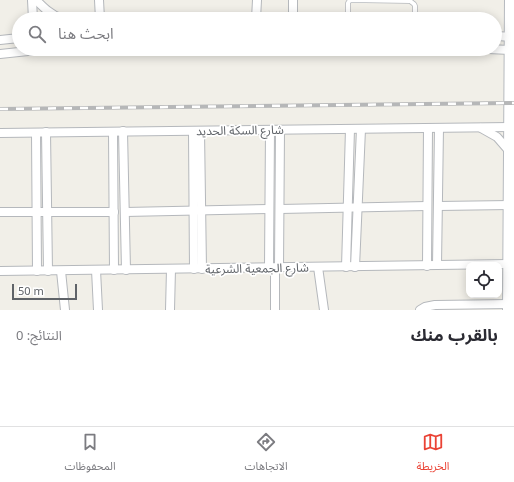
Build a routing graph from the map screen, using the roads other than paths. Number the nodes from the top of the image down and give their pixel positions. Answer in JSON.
{"nodes":[{"id":1,"x":32,"y":0,"type":"edge"},
{"id":2,"x":36,"y":0,"type":"edge"},
{"id":3,"x":99,"y":0,"type":"edge"},
{"id":4,"x":257,"y":0,"type":"edge"},
{"id":5,"x":293,"y":0,"type":"edge"},
{"id":6,"x":511,"y":0,"type":"edge"},
{"id":7,"x":33,"y":12,"type":"edge"},
{"id":8,"x":49,"y":12,"type":"edge"},
{"id":9,"x":100,"y":12,"type":"edge"},
{"id":10,"x":256,"y":12,"type":"edge"},
{"id":11,"x":294,"y":12,"type":"edge"},
{"id":12,"x":348,"y":12,"type":"edge"},
{"id":13,"x":415,"y":12,"type":"edge"},
{"id":14,"x":12,"y":39,"type":"edge"},
{"id":15,"x":502,"y":39,"type":"edge"},
{"id":16,"x":0,"y":40,"type":"edge"},
{"id":17,"x":512,"y":43,"type":"edge"},
{"id":18,"x":502,"y":46,"type":"edge"},
{"id":19,"x":12,"y":53,"type":"edge"},
{"id":20,"x":0,"y":54,"type":"edge"},
{"id":21,"x":480,"y":127,"type":"junction"},
{"id":22,"x":510,"y":127,"type":"junction"},
{"id":23,"x":428,"y":128,"type":"junction"},
{"id":24,"x":438,"y":128,"type":"junction"},
{"id":25,"x":350,"y":129,"type":"junction"},
{"id":26,"x":361,"y":129,"type":"junction"},
{"id":27,"x":270,"y":130,"type":"junction"},
{"id":28,"x":280,"y":130,"type":"junction"},
{"id":29,"x":196,"y":131,"type":"junction"},
{"id":30,"x":36,"y":132,"type":"junction"},
{"id":31,"x":46,"y":132,"type":"junction"},
{"id":32,"x":113,"y":132,"type":"junction"},
{"id":33,"x":123,"y":132,"type":"junction"},
{"id":34,"x":0,"y":133,"type":"edge"},
{"id":35,"x":510,"y":152,"type":"junction"},
{"id":36,"x":269,"y":200,"type":"junction"},
{"id":37,"x":280,"y":200,"type":"junction"},
{"id":38,"x":114,"y":203,"type":"junction"},
{"id":39,"x":510,"y":205,"type":"junction"},
{"id":40,"x":427,"y":206,"type":"junction"},
{"id":41,"x":438,"y":206,"type":"junction"},
{"id":42,"x":348,"y":208,"type":"junction"},
{"id":43,"x":357,"y":208,"type":"junction"},
{"id":44,"x":125,"y":210,"type":"junction"},
{"id":45,"x":197,"y":210,"type":"junction"},
{"id":46,"x":269,"y":211,"type":"junction"},
{"id":47,"x":280,"y":211,"type":"junction"},
{"id":48,"x":0,"y":212,"type":"edge"},
{"id":49,"x":37,"y":212,"type":"junction"},
{"id":50,"x":47,"y":212,"type":"junction"},
{"id":51,"x":114,"y":214,"type":"junction"},
{"id":52,"x":512,"y":264,"type":"edge"},
{"id":53,"x":437,"y":265,"type":"junction"},
{"id":54,"x":427,"y":266,"type":"junction"},
{"id":55,"x":318,"y":267,"type":"junction"},
{"id":56,"x":346,"y":267,"type":"junction"},
{"id":57,"x":355,"y":267,"type":"junction"},
{"id":58,"x":274,"y":268,"type":"junction"},
{"id":59,"x":171,"y":269,"type":"junction"},
{"id":60,"x":198,"y":269,"type":"junction"},
{"id":61,"x":96,"y":270,"type":"junction"},
{"id":62,"x":114,"y":270,"type":"junction"},
{"id":63,"x":126,"y":270,"type":"junction"},
{"id":64,"x":0,"y":271,"type":"edge"},
{"id":65,"x":37,"y":271,"type":"junction"},
{"id":66,"x":48,"y":271,"type":"junction"},
{"id":67,"x":61,"y":271,"type":"junction"},
{"id":68,"x":509,"y":307,"type":"edge"},
{"id":69,"x":65,"y":310,"type":"edge"},
{"id":70,"x":98,"y":310,"type":"edge"},
{"id":71,"x":170,"y":310,"type":"edge"},
{"id":72,"x":275,"y":310,"type":"edge"},
{"id":73,"x":324,"y":310,"type":"edge"},
{"id":74,"x":420,"y":310,"type":"edge"}],
"edges":[{"from":1,"to":7,"type":"street"},
{"from":2,"to":8,"type":"street"},
{"from":3,"to":9,"type":"street"},
{"from":4,"to":10,"type":"street"},
{"from":5,"to":11,"type":"street"},
{"from":6,"to":17,"type":"street"},
{"from":12,"to":13,"type":"lane"},
{"from":14,"to":16,"type":"street"},
{"from":15,"to":17,"type":"street"},
{"from":17,"to":18,"type":"street"},
{"from":17,"to":22,"type":"street"},
{"from":19,"to":20,"type":"street"},
{"from":21,"to":22,"type":"street","name":"شارع السكة الحديد"},
{"from":21,"to":24,"type":"street","name":"شارع السكة الحديد"},
{"from":21,"to":35,"type":"street"},
{"from":22,"to":35,"type":"street"},
{"from":23,"to":24,"type":"street","name":"شارع السكة الحديد"},
{"from":23,"to":26,"type":"street","name":"شارع السكة الحديد"},
{"from":23,"to":40,"type":"street"},
{"from":24,"to":41,"type":"street"},
{"from":25,"to":26,"type":"street","name":"شارع السكة الحديد"},
{"from":25,"to":28,"type":"street","name":"شارع السكة الحديد"},
{"from":25,"to":42,"type":"street"},
{"from":26,"to":43,"type":"street"},
{"from":27,"to":28,"type":"street","name":"شارع السكة الحديد"},
{"from":27,"to":29,"type":"street","name":"شارع السكة الحديد"},
{"from":27,"to":36,"type":"street"},
{"from":28,"to":37,"type":"street"},
{"from":29,"to":33,"type":"street","name":"شارع السكة الحديد"},
{"from":29,"to":45,"type":"street"},
{"from":30,"to":31,"type":"street","name":"شارع السكة الحديد"},
{"from":30,"to":34,"type":"street","name":"شارع السكة الحديد"},
{"from":30,"to":49,"type":"street"},
{"from":31,"to":32,"type":"street","name":"شارع السكة الحديد"},
{"from":31,"to":50,"type":"street"},
{"from":32,"to":33,"type":"street","name":"شارع السكة الحديد"},
{"from":32,"to":38,"type":"street"},
{"from":33,"to":44,"type":"street"},
{"from":35,"to":39,"type":"street"},
{"from":36,"to":37,"type":"street"},
{"from":36,"to":46,"type":"street"},
{"from":37,"to":47,"type":"street"},
{"from":38,"to":44,"type":"street"},
{"from":38,"to":51,"type":"street"},
{"from":39,"to":41,"type":"street"},
{"from":39,"to":52,"type":"street"},
{"from":40,"to":41,"type":"street"},
{"from":40,"to":41,"type":"street"},
{"from":40,"to":43,"type":"street"},
{"from":40,"to":54,"type":"street"},
{"from":41,"to":53,"type":"street"},
{"from":42,"to":43,"type":"street"},
{"from":42,"to":47,"type":"street"},
{"from":42,"to":56,"type":"street"},
{"from":43,"to":57,"type":"street"},
{"from":44,"to":45,"type":"street"},
{"from":44,"to":51,"type":"street"},
{"from":44,"to":63,"type":"street"},
{"from":45,"to":46,"type":"street"},
{"from":45,"to":60,"type":"street"},
{"from":46,"to":47,"type":"street"},
{"from":46,"to":58,"type":"street"},
{"from":47,"to":58,"type":"street"},
{"from":48,"to":49,"type":"street"},
{"from":49,"to":50,"type":"street"},
{"from":49,"to":65,"type":"street"},
{"from":50,"to":51,"type":"street"},
{"from":50,"to":66,"type":"street"},
{"from":51,"to":62,"type":"street"},
{"from":52,"to":53,"type":"street","name":"شارع الجمعية الشرعية"},
{"from":52,"to":68,"type":"street"},
{"from":53,"to":54,"type":"street","name":"شارع الجمعية الشرعية"},
{"from":54,"to":57,"type":"street","name":"شارع الجمعية الشرعية"},
{"from":55,"to":56,"type":"street","name":"شارع الجمعية الشرعية"},
{"from":55,"to":58,"type":"street","name":"شارع الجمعية الشرعية"},
{"from":55,"to":73,"type":"street"},
{"from":56,"to":57,"type":"street","name":"شارع الجمعية الشرعية"},
{"from":58,"to":60,"type":"street","name":"شارع الجمعية الشرعية"},
{"from":58,"to":72,"type":"street"},
{"from":59,"to":60,"type":"street","name":"شارع الجمعية الشرعية"},
{"from":59,"to":63,"type":"street","name":"شارع الجمعية الشرعية"},
{"from":59,"to":71,"type":"street"},
{"from":61,"to":62,"type":"street","name":"شارع الجمعية الشرعية"},
{"from":61,"to":67,"type":"street","name":"شارع الجمعية الشرعية"},
{"from":61,"to":70,"type":"street"},
{"from":62,"to":63,"type":"street","name":"شارع الجمعية الشرعية"},
{"from":64,"to":65,"type":"street","name":"شارع الجمعية الشرعية"},
{"from":65,"to":66,"type":"street","name":"شارع الجمعية الشرعية"},
{"from":66,"to":67,"type":"street","name":"شارع الجمعية الشرعية"},
{"from":67,"to":69,"type":"street"},
{"from":68,"to":74,"type":"street"}]}
